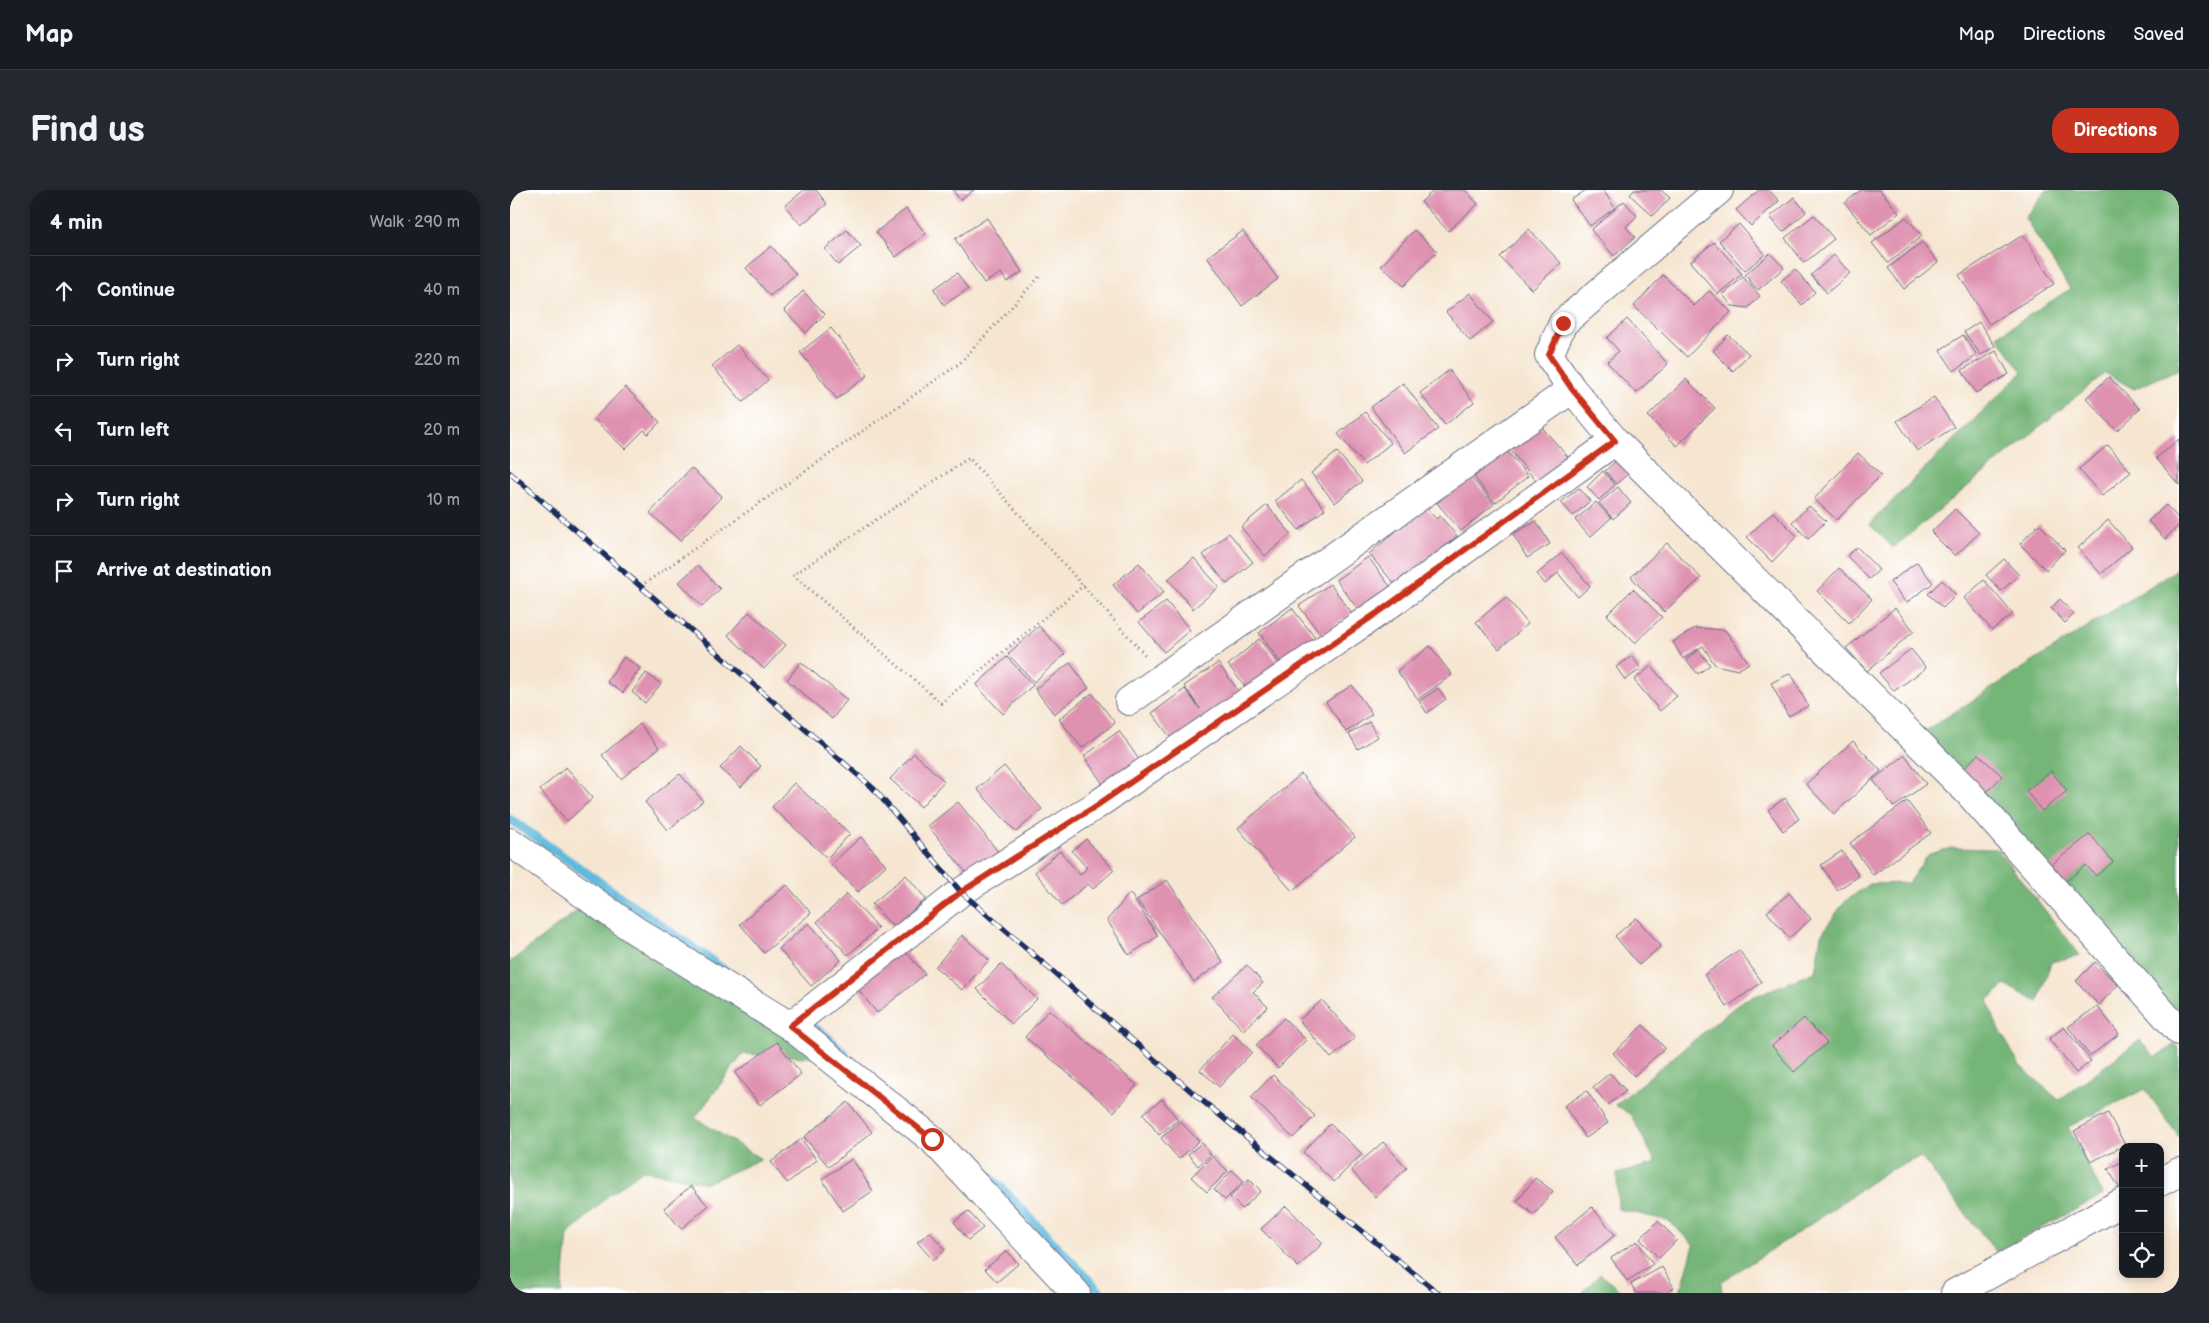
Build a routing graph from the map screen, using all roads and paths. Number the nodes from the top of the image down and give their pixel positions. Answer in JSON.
{"nodes":[{"id":1,"x":1719,"y":190,"type":"edge"},
{"id":2,"x":1039,"y":277,"type":"dead end"},
{"id":3,"x":1572,"y":389,"type":"junction"},
{"id":4,"x":1615,"y":441,"type":"junction"},
{"id":5,"x":1084,"y":585,"type":"junction"},
{"id":6,"x":641,"y":586,"type":"dead end"},
{"id":7,"x":1164,"y":676,"type":"junction"},
{"id":8,"x":1129,"y":701,"type":"dead end"},
{"id":9,"x":510,"y":842,"type":"edge"},
{"id":10,"x":790,"y":1026,"type":"junction"},
{"id":11,"x":2179,"y":1030,"type":"edge"},
{"id":12,"x":2179,"y":1172,"type":"edge"},
{"id":13,"x":2164,"y":1180,"type":"edge"},
{"id":14,"x":2119,"y":1204,"type":"edge"},
{"id":15,"x":1076,"y":1293,"type":"edge"},
{"id":16,"x":1955,"y":1293,"type":"edge"}],
"edges":[{"from":1,"to":3,"type":"street"},
{"from":2,"to":6,"type":"path"},
{"from":3,"to":4,"type":"street"},
{"from":3,"to":7,"type":"street"},
{"from":4,"to":10,"type":"street"},
{"from":4,"to":11,"type":"street"},
{"from":5,"to":5,"type":"path"},
{"from":5,"to":7,"type":"path"},
{"from":7,"to":8,"type":"street"},
{"from":9,"to":10,"type":"street"},
{"from":10,"to":15,"type":"street"},
{"from":12,"to":13,"type":"street"},
{"from":14,"to":16,"type":"street"}]}
